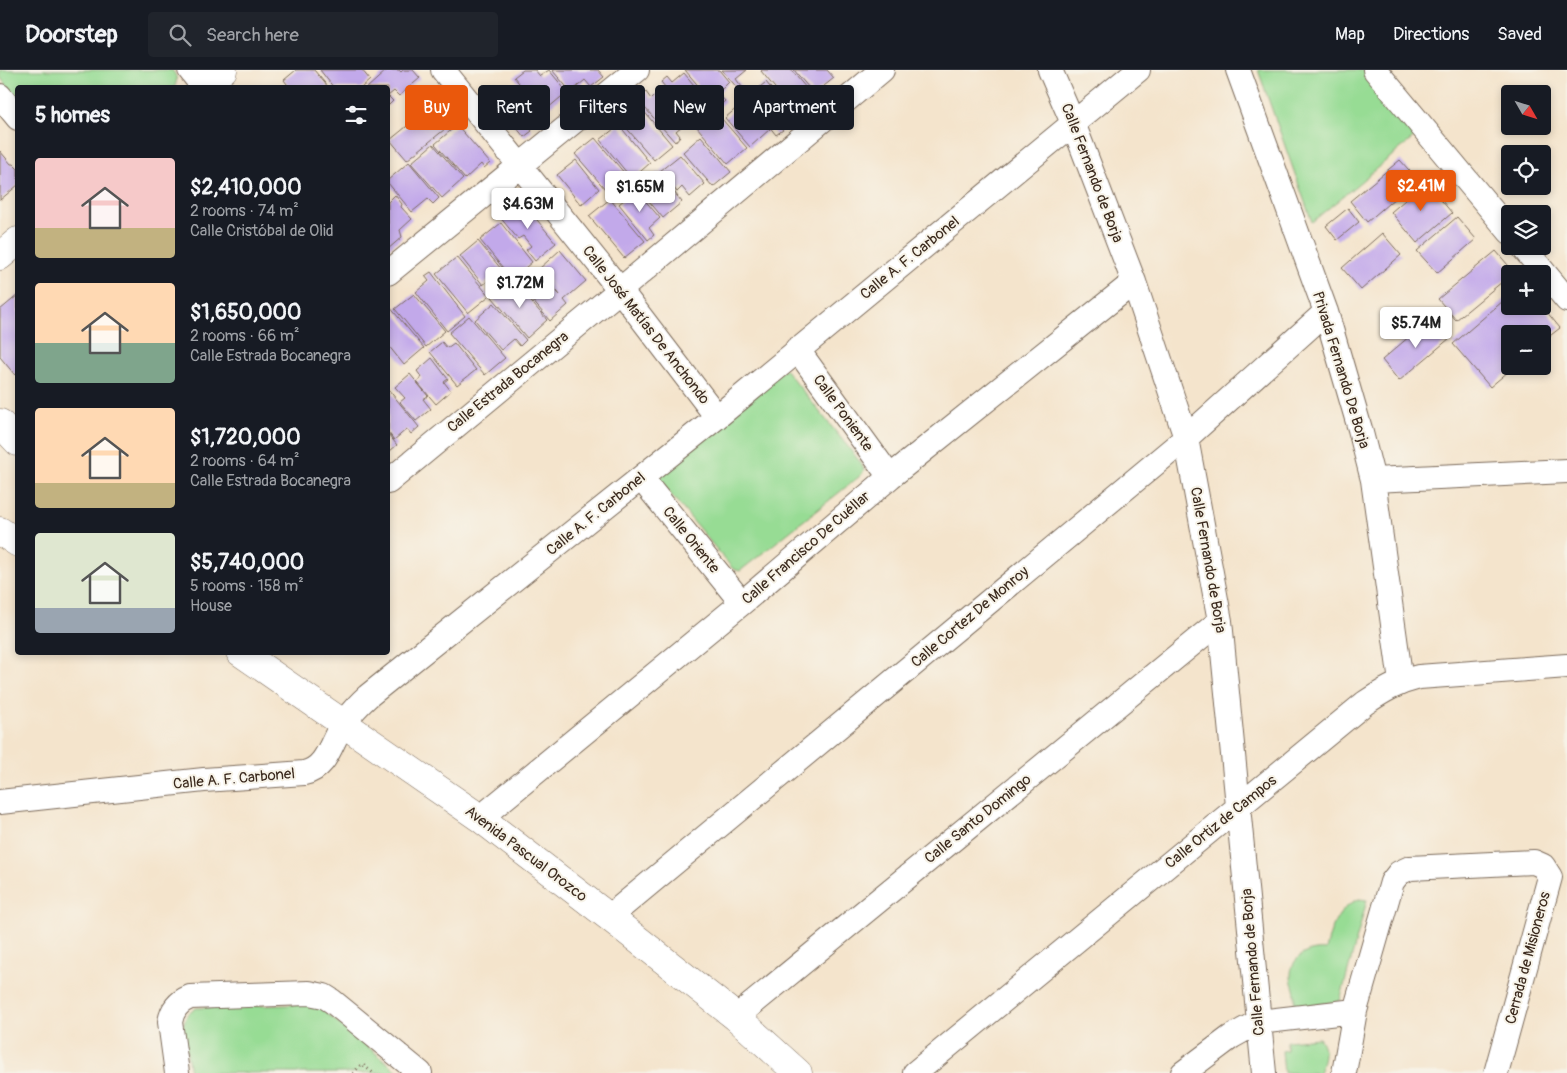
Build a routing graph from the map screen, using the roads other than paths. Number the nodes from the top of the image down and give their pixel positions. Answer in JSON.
{"nodes":[{"id":1,"x":443,"y":70,"type":"edge"},
{"id":2,"x":637,"y":70,"type":"edge"},
{"id":3,"x":882,"y":70,"type":"edge"},
{"id":4,"x":1050,"y":70,"type":"edge"},
{"id":5,"x":1138,"y":70,"type":"edge"},
{"id":6,"x":1238,"y":70,"type":"edge"},
{"id":7,"x":1375,"y":70,"type":"edge"},
{"id":8,"x":0,"y":96,"type":"edge"},
{"id":9,"x":15,"y":114,"type":"edge"},
{"id":10,"x":1073,"y":123,"type":"junction"},
{"id":11,"x":520,"y":166,"type":"junction"},
{"id":12,"x":1501,"y":221,"type":"edge"},
{"id":13,"x":15,"y":244,"type":"edge"},
{"id":14,"x":1530,"y":255,"type":"edge"},
{"id":15,"x":0,"y":256,"type":"edge"},
{"id":16,"x":390,"y":271,"type":"edge"},
{"id":17,"x":1134,"y":282,"type":"junction"},
{"id":18,"x":620,"y":290,"type":"junction"},
{"id":19,"x":1567,"y":300,"type":"edge"},
{"id":20,"x":1326,"y":312,"type":"junction"},
{"id":21,"x":797,"y":349,"type":"junction"},
{"id":22,"x":717,"y":417,"type":"junction"},
{"id":23,"x":0,"y":423,"type":"edge"},
{"id":24,"x":1186,"y":438,"type":"junction"},
{"id":25,"x":15,"y":439,"type":"edge"},
{"id":26,"x":1567,"y":471,"type":"edge"},
{"id":27,"x":890,"y":477,"type":"junction"},
{"id":28,"x":640,"y":478,"type":"junction"},
{"id":29,"x":390,"y":480,"type":"edge"},
{"id":30,"x":1373,"y":480,"type":"junction"},
{"id":31,"x":0,"y":522,"type":"edge"},
{"id":32,"x":15,"y":527,"type":"edge"},
{"id":33,"x":0,"y":531,"type":"edge"},
{"id":34,"x":15,"y":541,"type":"edge"},
{"id":35,"x":742,"y":603,"type":"junction"},
{"id":36,"x":1220,"y":621,"type":"junction"},
{"id":37,"x":244,"y":655,"type":"edge"},
{"id":38,"x":1567,"y":666,"type":"edge"},
{"id":39,"x":1401,"y":682,"type":"junction"},
{"id":40,"x":342,"y":724,"type":"junction"},
{"id":41,"x":0,"y":802,"type":"edge"},
{"id":42,"x":1238,"y":809,"type":"junction"},
{"id":43,"x":480,"y":818,"type":"junction"},
{"id":44,"x":609,"y":917,"type":"junction"},
{"id":45,"x":736,"y":1017,"type":"junction"},
{"id":46,"x":1354,"y":1018,"type":"junction"},
{"id":47,"x":1259,"y":1027,"type":"junction"},
{"id":48,"x":177,"y":1073,"type":"edge"},
{"id":49,"x":420,"y":1073,"type":"edge"},
{"id":50,"x":798,"y":1073,"type":"edge"},
{"id":51,"x":915,"y":1073,"type":"edge"},
{"id":52,"x":1183,"y":1073,"type":"edge"},
{"id":53,"x":1264,"y":1073,"type":"edge"},
{"id":54,"x":1344,"y":1073,"type":"edge"},
{"id":55,"x":1496,"y":1073,"type":"edge"}],
"edges":[{"from":1,"to":11,"type":"street","name":"Calle José Matías De Anchondo"},
{"from":2,"to":11,"type":"street"},
{"from":3,"to":18,"type":"street","name":"Calle Estrada Bocanegra"},
{"from":4,"to":10,"type":"street","name":"Calle Fernando de Borja"},
{"from":5,"to":10,"type":"street","name":"Calle A. F. Carbonel"},
{"from":6,"to":20,"type":"street","name":"Privada Fernando De Borja"},
{"from":7,"to":12,"type":"street"},
{"from":8,"to":9,"type":"street"},
{"from":10,"to":17,"type":"street","name":"Calle Fernando de Borja"},
{"from":10,"to":21,"type":"street","name":"Calle A. F. Carbonel"},
{"from":11,"to":16,"type":"street"},
{"from":11,"to":18,"type":"street","name":"Calle José Matías De Anchondo"},
{"from":13,"to":15,"type":"main road"},
{"from":14,"to":19,"type":"street"},
{"from":17,"to":24,"type":"street","name":"Calle Fernando de Borja"},
{"from":17,"to":27,"type":"street","name":"Calle Francisco De Cuéllar"},
{"from":18,"to":22,"type":"street","name":"Calle José Matías De Anchondo"},
{"from":18,"to":29,"type":"street","name":"Calle Estrada Bocanegra"},
{"from":20,"to":24,"type":"street","name":"Calle Cortez De Monroy"},
{"from":20,"to":30,"type":"street","name":"Privada Fernando De Borja"},
{"from":21,"to":22,"type":"street","name":"Calle A. F. Carbonel"},
{"from":21,"to":27,"type":"street","name":"Calle Poniente"},
{"from":22,"to":28,"type":"street","name":"Calle A. F. Carbonel"},
{"from":23,"to":25,"type":"main road"},
{"from":24,"to":36,"type":"street","name":"Calle Fernando de Borja"},
{"from":24,"to":44,"type":"street","name":"Calle Cortez De Monroy"},
{"from":26,"to":30,"type":"street"},
{"from":27,"to":35,"type":"street","name":"Calle Francisco De Cuéllar"},
{"from":28,"to":35,"type":"street","name":"Calle Oriente"},
{"from":28,"to":40,"type":"street","name":"Calle A. F. Carbonel"},
{"from":30,"to":39,"type":"street","name":"Privada Fernando De Borja"},
{"from":31,"to":32,"type":"street"},
{"from":33,"to":34,"type":"main road"},
{"from":35,"to":43,"type":"street","name":"Calle Francisco De Cuéllar"},
{"from":36,"to":42,"type":"street","name":"Calle Fernando de Borja"},
{"from":36,"to":45,"type":"street","name":"Calle Santo Domingo"},
{"from":37,"to":40,"type":"main road","name":"Avenida Pascual Orozco"},
{"from":38,"to":39,"type":"street","name":"Calle Ortiz de Campos"},
{"from":39,"to":42,"type":"street","name":"Calle Ortiz de Campos"},
{"from":40,"to":41,"type":"street","name":"Calle A. F. Carbonel"},
{"from":40,"to":43,"type":"main road","name":"Avenida Pascual Orozco"},
{"from":42,"to":47,"type":"street","name":"Calle Fernando de Borja"},
{"from":42,"to":51,"type":"street","name":"Calle Ortiz de Campos"},
{"from":43,"to":44,"type":"main road","name":"Avenida Pascual Orozco"},
{"from":44,"to":45,"type":"main road","name":"Avenida Pascual Orozco"},
{"from":45,"to":50,"type":"main road","name":"Avenida Pascual Orozco"},
{"from":46,"to":47,"type":"street"},
{"from":46,"to":54,"type":"street","name":"Cerrada de Misioneros"},
{"from":46,"to":55,"type":"street","name":"Cerrada de Misioneros"},
{"from":47,"to":52,"type":"street"},
{"from":47,"to":53,"type":"street","name":"Calle Fernando de Borja"},
{"from":48,"to":49,"type":"street"}]}
